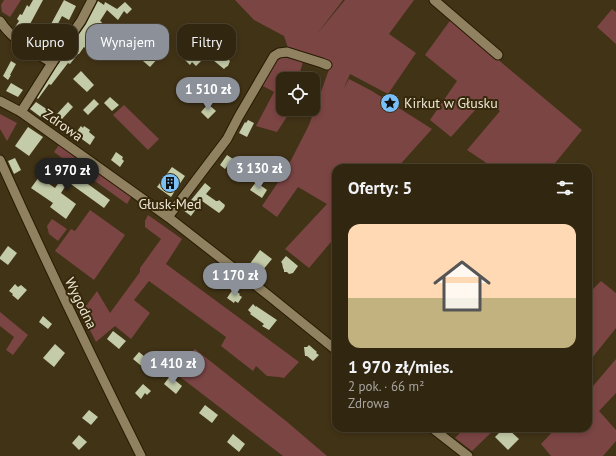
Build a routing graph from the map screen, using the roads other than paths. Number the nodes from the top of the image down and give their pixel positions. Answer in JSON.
{"nodes":[{"id":1,"x":92,"y":0,"type":"edge"},
{"id":2,"x":434,"y":0,"type":"edge"},
{"id":3,"x":0,"y":21,"type":"edge"},
{"id":4,"x":498,"y":55,"type":"dead end"},
{"id":5,"x":52,"y":62,"type":"junction"},
{"id":6,"x":326,"y":65,"type":"dead end"},
{"id":7,"x":0,"y":101,"type":"edge"},
{"id":8,"x":21,"y":112,"type":"junction"},
{"id":9,"x":0,"y":160,"type":"edge"},
{"id":10,"x":168,"y":217,"type":"junction"},
{"id":11,"x":332,"y":347,"type":"edge"},
{"id":12,"x":437,"y":432,"type":"edge"},
{"id":13,"x":141,"y":456,"type":"edge"},
{"id":14,"x":468,"y":456,"type":"edge"}],
"edges":[{"from":1,"to":5,"type":"street"},
{"from":2,"to":4,"type":"street"},
{"from":3,"to":5,"type":"street"},
{"from":5,"to":8,"type":"street"},
{"from":6,"to":10,"type":"street"},
{"from":7,"to":8,"type":"street","name":"Zdrowa"},
{"from":8,"to":10,"type":"street","name":"Zdrowa"},
{"from":9,"to":13,"type":"street","name":"Wygodna"},
{"from":10,"to":11,"type":"street","name":"Zdrowa"},
{"from":12,"to":14,"type":"street"}]}
